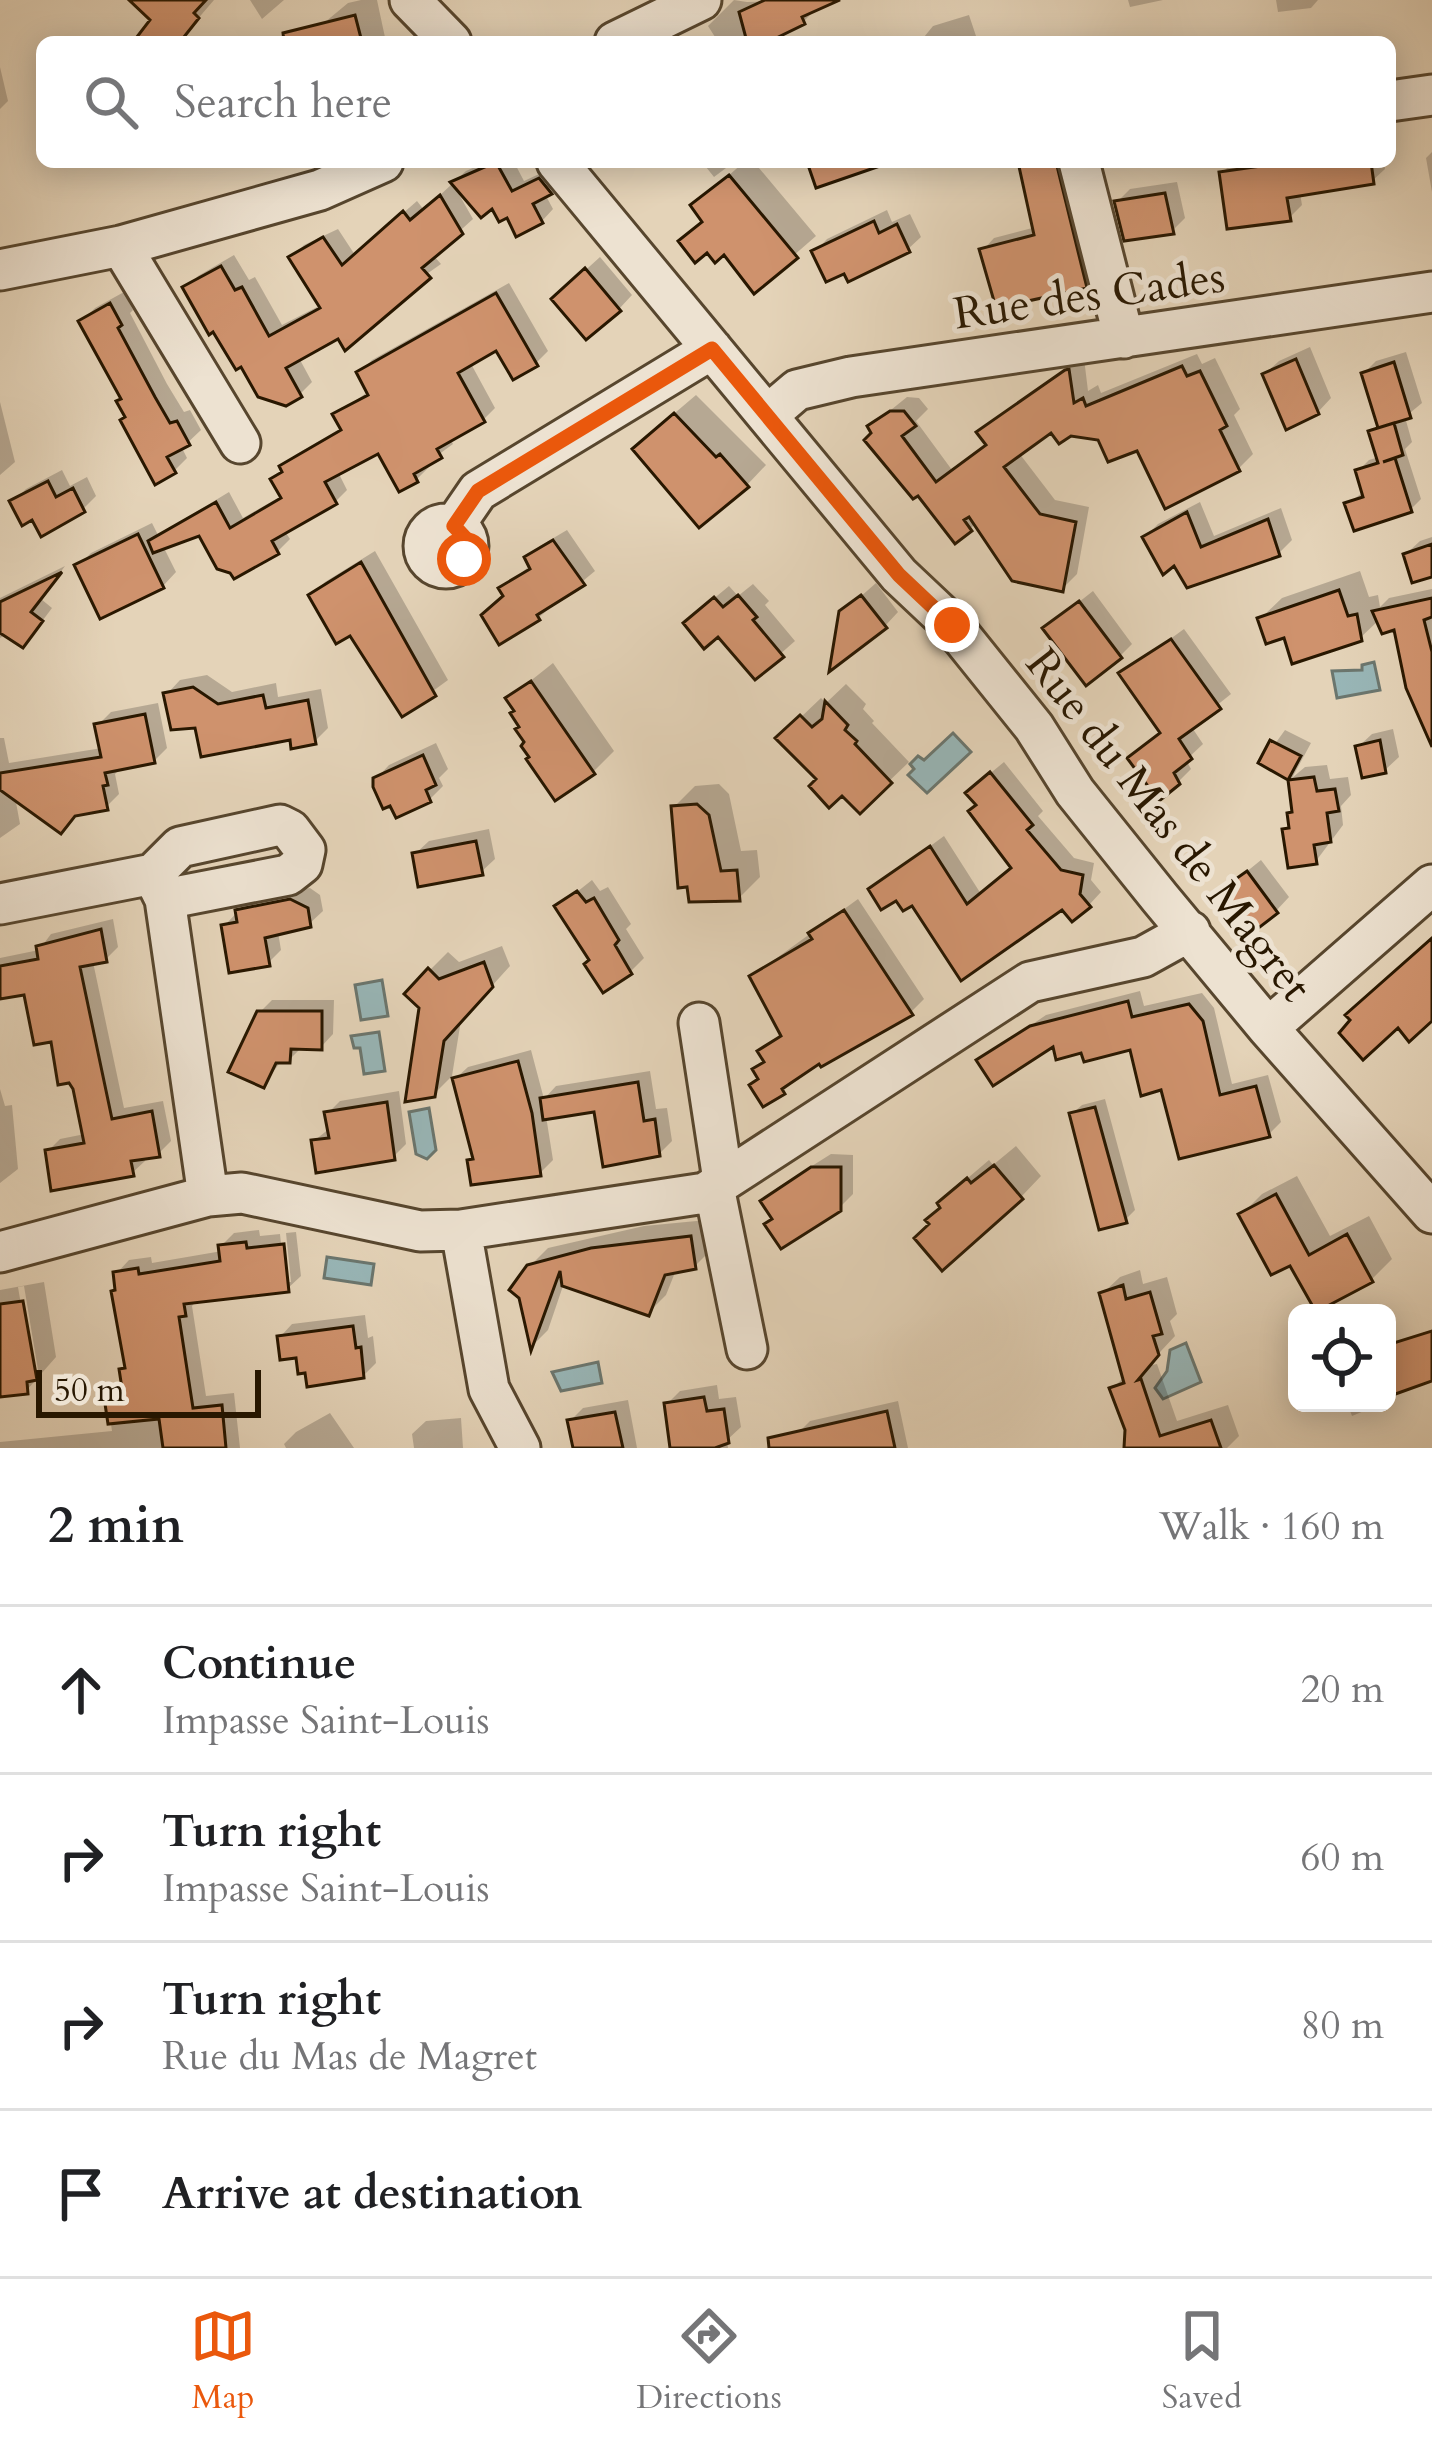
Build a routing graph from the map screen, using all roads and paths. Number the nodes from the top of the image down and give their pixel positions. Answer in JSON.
{"nodes":[{"id":1,"x":410,"y":0,"type":"edge"},
{"id":2,"x":701,"y":0,"type":"edge"},
{"id":3,"x":446,"y":36,"type":"edge"},
{"id":4,"x":626,"y":36,"type":"edge"},
{"id":5,"x":1432,"y":95,"type":"edge"},
{"id":6,"x":1396,"y":100,"type":"edge"},
{"id":7,"x":369,"y":168,"type":"edge"},
{"id":8,"x":562,"y":168,"type":"edge"},
{"id":9,"x":1081,"y":168,"type":"edge"},
{"id":10,"x":121,"y":246,"type":"junction"},
{"id":11,"x":0,"y":270,"type":"edge"},
{"id":12,"x":1432,"y":292,"type":"edge"},
{"id":13,"x":1124,"y":338,"type":"junction"},
{"id":14,"x":712,"y":349,"type":"junction"},
{"id":15,"x":769,"y":414,"type":"junction"},
{"id":16,"x":240,"y":443,"type":"dead end"},
{"id":17,"x":454,"y":526,"type":"dead end"},
{"id":18,"x":1432,"y":885,"type":"edge"},
{"id":19,"x":0,"y":904,"type":"edge"},
{"id":20,"x":1190,"y":931,"type":"junction"},
{"id":21,"x":698,"y":1023,"type":"dead end"},
{"id":22,"x":1268,"y":1028,"type":"junction"},
{"id":23,"x":719,"y":1184,"type":"junction"},
{"id":24,"x":208,"y":1196,"type":"junction"},
{"id":25,"x":1432,"y":1214,"type":"edge"},
{"id":26,"x":461,"y":1230,"type":"junction"},
{"id":27,"x":0,"y":1252,"type":"edge"},
{"id":28,"x":747,"y":1349,"type":"dead end"},
{"id":29,"x":520,"y":1448,"type":"edge"}],
"edges":[{"from":1,"to":3,"type":"street"},
{"from":2,"to":4,"type":"street"},
{"from":5,"to":6,"type":"street"},
{"from":7,"to":10,"type":"street"},
{"from":8,"to":14,"type":"street","name":"Rue du Mas de Magret"},
{"from":9,"to":13,"type":"street"},
{"from":10,"to":11,"type":"street"},
{"from":10,"to":16,"type":"street"},
{"from":12,"to":13,"type":"street","name":"Rue des Cades"},
{"from":13,"to":15,"type":"street","name":"Rue des Cades"},
{"from":14,"to":15,"type":"street","name":"Rue du Mas de Magret"},
{"from":14,"to":17,"type":"street"},
{"from":15,"to":20,"type":"street","name":"Rue du Mas de Magret"},
{"from":18,"to":22,"type":"street"},
{"from":19,"to":24,"type":"street"},
{"from":20,"to":22,"type":"street","name":"Rue du Mas de Magret"},
{"from":20,"to":23,"type":"street"},
{"from":21,"to":23,"type":"street"},
{"from":22,"to":25,"type":"street","name":"Rue du Mas de Magret"},
{"from":23,"to":26,"type":"street"},
{"from":23,"to":28,"type":"street"},
{"from":24,"to":26,"type":"street"},
{"from":24,"to":27,"type":"street"},
{"from":26,"to":29,"type":"street"}]}
